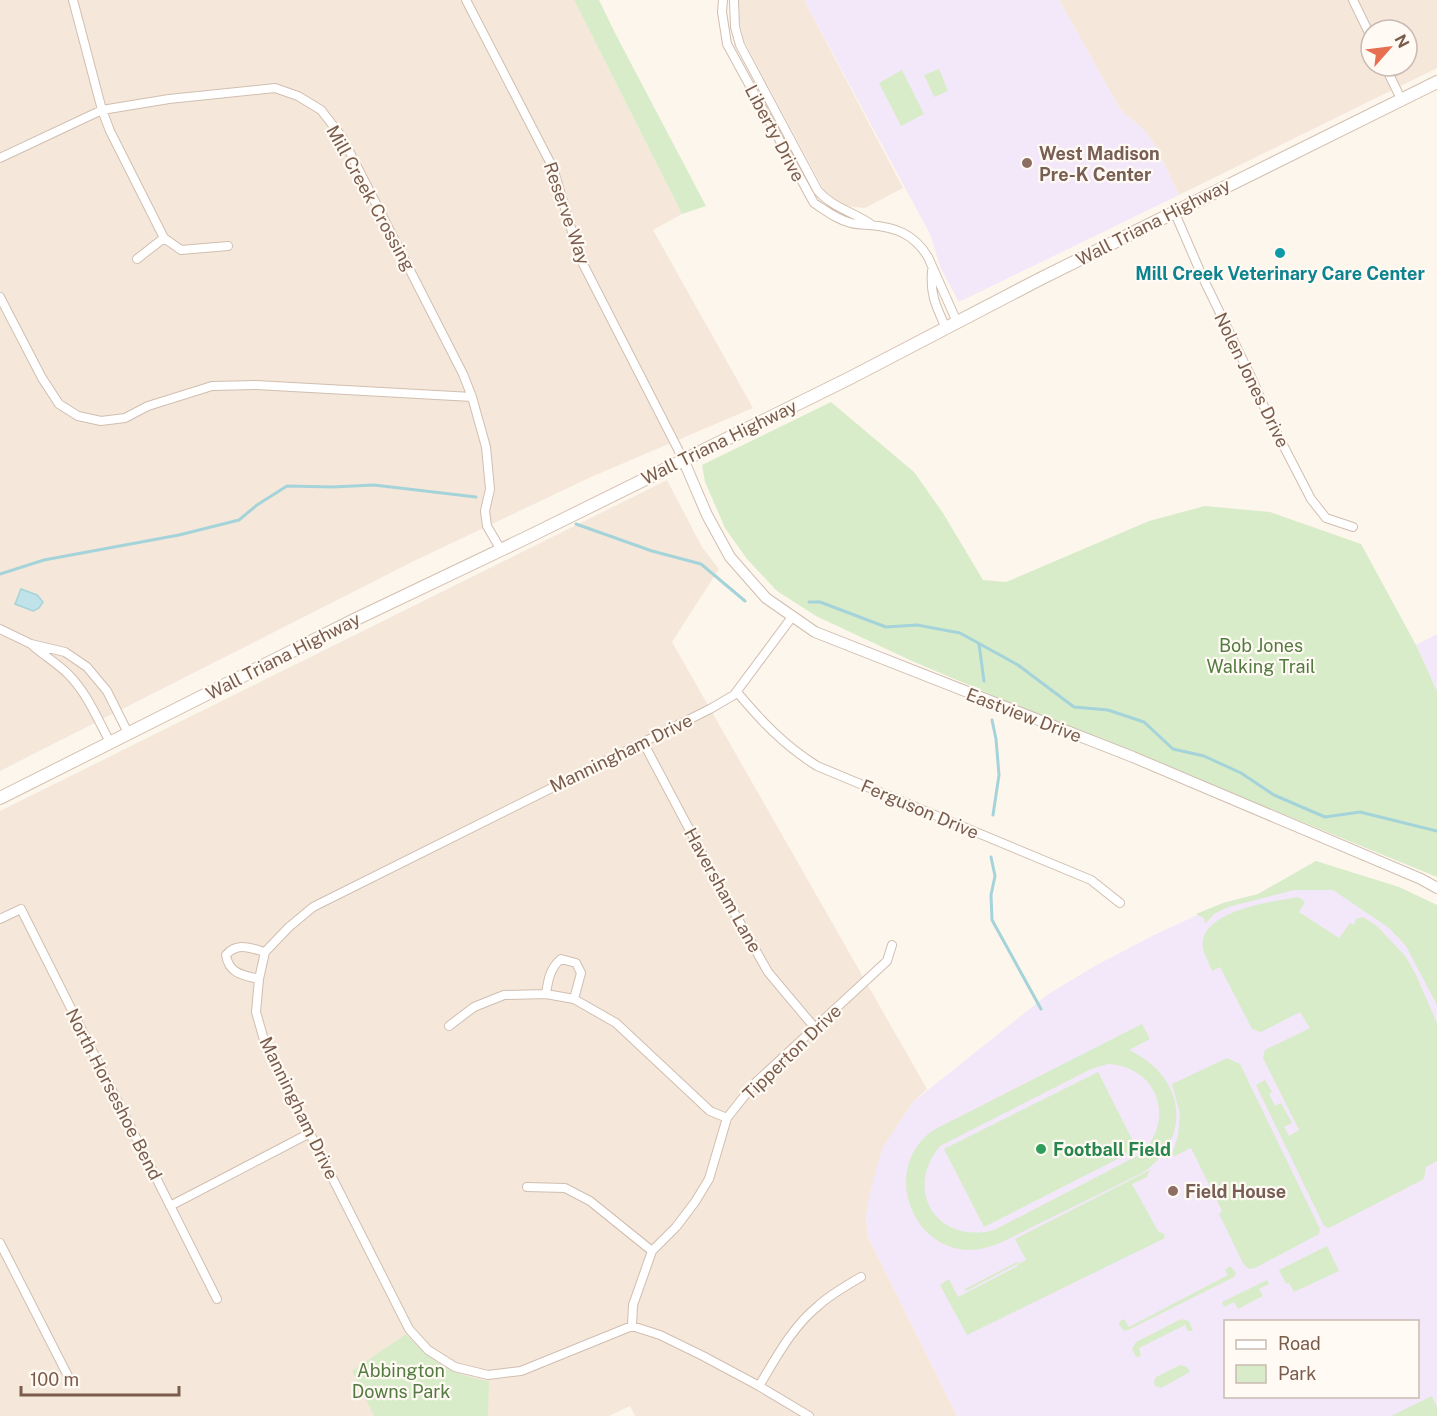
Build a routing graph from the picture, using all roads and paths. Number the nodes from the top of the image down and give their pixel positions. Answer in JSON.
{"nodes":[{"id":1,"x":73,"y":0,"type":"edge"},
{"id":2,"x":466,"y":0,"type":"edge"},
{"id":3,"x":723,"y":0,"type":"edge"},
{"id":4,"x":734,"y":0,"type":"edge"},
{"id":5,"x":1353,"y":0,"type":"edge"},
{"id":6,"x":1362,"y":18,"type":"edge"},
{"id":7,"x":1391,"y":78,"type":"edge"},
{"id":8,"x":1437,"y":82,"type":"edge"},
{"id":9,"x":1401,"y":99,"type":"junction"},
{"id":10,"x":102,"y":110,"type":"junction"},
{"id":11,"x":0,"y":158,"type":"edge"},
{"id":12,"x":1174,"y":212,"type":"junction"},
{"id":13,"x":873,"y":225,"type":"junction"},
{"id":14,"x":164,"y":238,"type":"junction"},
{"id":15,"x":228,"y":246,"type":"dead end"},
{"id":16,"x":137,"y":259,"type":"dead end"},
{"id":17,"x":0,"y":297,"type":"edge"},
{"id":18,"x":951,"y":325,"type":"junction"},
{"id":19,"x":472,"y":397,"type":"junction"},
{"id":20,"x":683,"y":459,"type":"junction"},
{"id":21,"x":1353,"y":527,"type":"dead end"},
{"id":22,"x":501,"y":550,"type":"junction"},
{"id":23,"x":792,"y":617,"type":"junction"},
{"id":24,"x":0,"y":629,"type":"edge"},
{"id":25,"x":31,"y":644,"type":"junction"},
{"id":26,"x":737,"y":692,"type":"junction"},
{"id":27,"x":128,"y":733,"type":"junction"},
{"id":28,"x":110,"y":742,"type":"junction"},
{"id":29,"x":643,"y":742,"type":"junction"},
{"id":30,"x":0,"y":798,"type":"edge"},
{"id":31,"x":1437,"y":888,"type":"edge"},
{"id":32,"x":1120,"y":903,"type":"dead end"},
{"id":33,"x":0,"y":920,"type":"edge"},
{"id":34,"x":892,"y":945,"type":"dead end"},
{"id":35,"x":265,"y":952,"type":"junction"},
{"id":36,"x":260,"y":979,"type":"junction"},
{"id":37,"x":546,"y":994,"type":"junction"},
{"id":38,"x":574,"y":999,"type":"junction"},
{"id":39,"x":449,"y":1026,"type":"dead end"},
{"id":40,"x":815,"y":1028,"type":"junction"},
{"id":41,"x":727,"y":1118,"type":"junction"},
{"id":42,"x":310,"y":1133,"type":"junction"},
{"id":43,"x":527,"y":1187,"type":"dead end"},
{"id":44,"x":170,"y":1206,"type":"junction"},
{"id":45,"x":0,"y":1243,"type":"edge"},
{"id":46,"x":652,"y":1251,"type":"junction"},
{"id":47,"x":3,"y":1255,"type":"edge"},
{"id":48,"x":861,"y":1277,"type":"dead end"},
{"id":49,"x":217,"y":1299,"type":"dead end"},
{"id":50,"x":632,"y":1326,"type":"junction"},
{"id":51,"x":68,"y":1376,"type":"dead end"},
{"id":52,"x":759,"y":1386,"type":"junction"},
{"id":53,"x":808,"y":1416,"type":"edge"}],
"edges":[{"from":1,"to":10,"type":"street"},
{"from":2,"to":20,"type":"street","name":"Reserve Way"},
{"from":3,"to":13,"type":"street","name":"Liberty Drive"},
{"from":4,"to":13,"type":"street","name":"Liberty Drive"},
{"from":5,"to":6,"type":"street"},
{"from":7,"to":9,"type":"street"},
{"from":8,"to":9,"type":"main road","name":"Wall Triana Highway"},
{"from":9,"to":12,"type":"main road","name":"Wall Triana Highway"},
{"from":10,"to":11,"type":"street","name":"Mill Creek Crossing"},
{"from":10,"to":14,"type":"street"},
{"from":10,"to":19,"type":"street","name":"Mill Creek Crossing"},
{"from":12,"to":18,"type":"main road","name":"Wall Triana Highway"},
{"from":12,"to":21,"type":"street","name":"Nolen Jones Drive"},
{"from":13,"to":18,"type":"street","name":"Liberty Drive"},
{"from":14,"to":15,"type":"street"},
{"from":14,"to":16,"type":"street"},
{"from":17,"to":19,"type":"street"},
{"from":18,"to":20,"type":"main road","name":"Wall Triana Highway"},
{"from":19,"to":22,"type":"street","name":"Mill Creek Crossing"},
{"from":20,"to":22,"type":"main road","name":"Wall Triana Highway"},
{"from":20,"to":23,"type":"street","name":"Eastview Drive"},
{"from":22,"to":27,"type":"main road","name":"Wall Triana Highway"},
{"from":23,"to":26,"type":"street","name":"Manningham Drive"},
{"from":23,"to":31,"type":"street","name":"Eastview Drive"},
{"from":24,"to":25,"type":"street"},
{"from":25,"to":27,"type":"street"},
{"from":25,"to":28,"type":"street"},
{"from":26,"to":29,"type":"street","name":"Manningham Drive"},
{"from":26,"to":32,"type":"street","name":"Ferguson Drive"},
{"from":27,"to":28,"type":"main road","name":"Wall Triana Highway"},
{"from":28,"to":30,"type":"main road","name":"Wall Triana Highway"},
{"from":29,"to":35,"type":"street","name":"Manningham Drive"},
{"from":29,"to":40,"type":"street","name":"Haversham Lane"},
{"from":33,"to":44,"type":"street","name":"North Horseshoe Bend"},
{"from":34,"to":40,"type":"street","name":"Tipperton Drive"},
{"from":35,"to":36,"type":"street","name":"Manningham Drive"},
{"from":35,"to":36,"type":"street"},
{"from":36,"to":42,"type":"street","name":"Manningham Drive"},
{"from":37,"to":38,"type":"street"},
{"from":37,"to":38,"type":"street"},
{"from":37,"to":39,"type":"street"},
{"from":38,"to":41,"type":"street"},
{"from":40,"to":41,"type":"street","name":"Tipperton Drive"},
{"from":41,"to":46,"type":"street","name":"Tipperton Drive"},
{"from":42,"to":44,"type":"street"},
{"from":42,"to":50,"type":"street","name":"Manningham Drive"},
{"from":43,"to":46,"type":"street"},
{"from":44,"to":49,"type":"street","name":"North Horseshoe Bend"},
{"from":45,"to":47,"type":"street"},
{"from":46,"to":50,"type":"street","name":"Tipperton Drive"},
{"from":47,"to":51,"type":"street"},
{"from":48,"to":52,"type":"street"},
{"from":50,"to":52,"type":"street"},
{"from":52,"to":53,"type":"street"}]}
